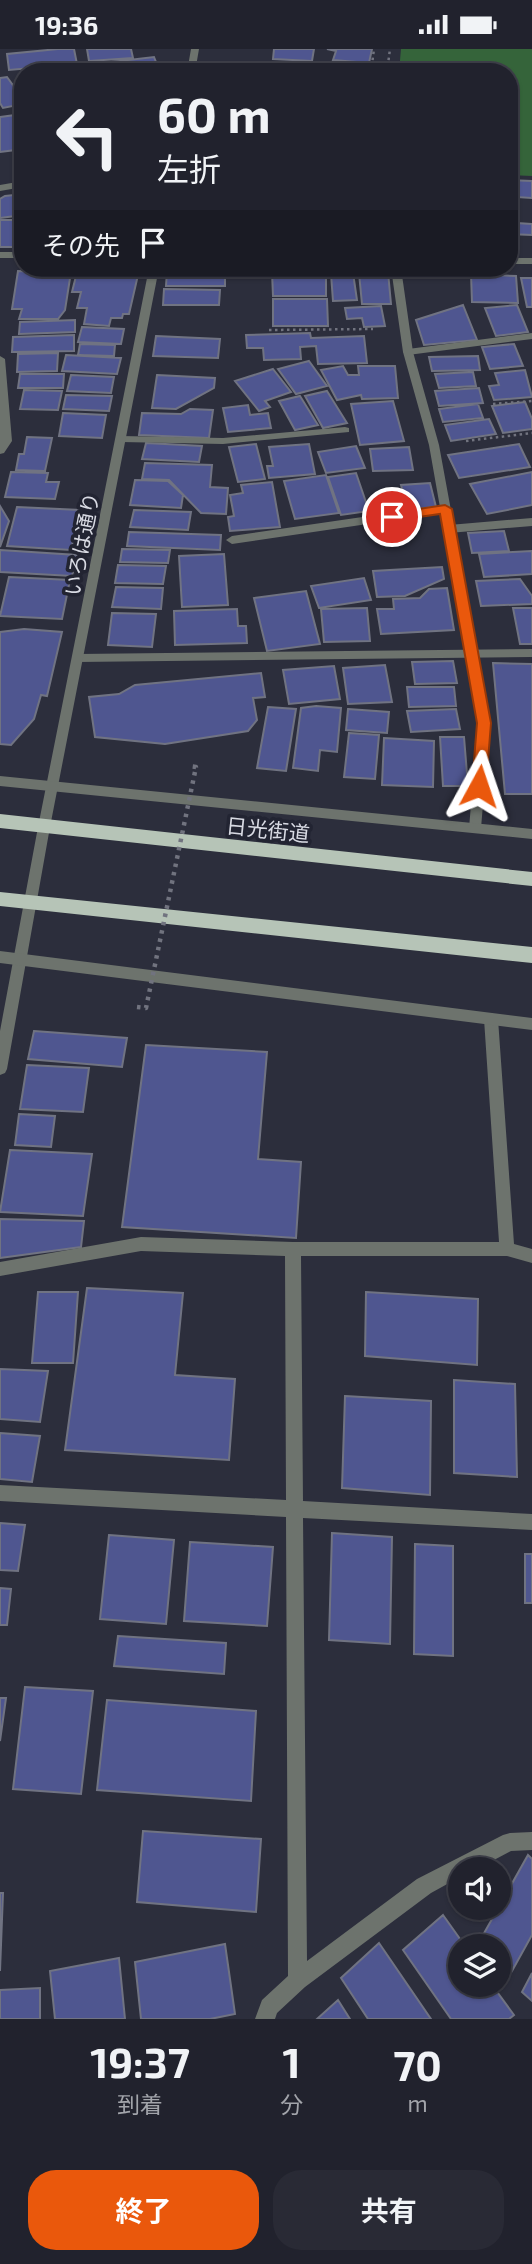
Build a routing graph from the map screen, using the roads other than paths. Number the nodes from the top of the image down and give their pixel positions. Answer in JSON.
{"nodes":[{"id":1,"x":152,"y":277,"type":"edge"},
{"id":2,"x":397,"y":277,"type":"edge"},
{"id":3,"x":532,"y":336,"type":"edge"},
{"id":4,"x":408,"y":352,"type":"junction"},
{"id":5,"x":0,"y":359,"type":"edge"},
{"id":6,"x":345,"y":430,"type":"dead end"},
{"id":7,"x":121,"y":439,"type":"junction"},
{"id":8,"x":0,"y":451,"type":"edge"},
{"id":9,"x":445,"y":509,"type":"junction"},
{"id":10,"x":532,"y":522,"type":"edge"},
{"id":11,"x":449,"y":529,"type":"junction"},
{"id":12,"x":232,"y":540,"type":"dead end"},
{"id":13,"x":532,"y":653,"type":"edge"},
{"id":14,"x":472,"y":654,"type":"junction"},
{"id":15,"x":78,"y":658,"type":"junction"},
{"id":16,"x":0,"y":781,"type":"edge"},
{"id":17,"x":52,"y":785,"type":"junction"},
{"id":18,"x":0,"y":821,"type":"edge"},
{"id":19,"x":44,"y":827,"type":"junction"},
{"id":20,"x":475,"y":828,"type":"junction"},
{"id":21,"x":532,"y":834,"type":"edge"},
{"id":22,"x":532,"y":879,"type":"edge"},
{"id":23,"x":0,"y":899,"type":"edge"},
{"id":24,"x":31,"y":903,"type":"junction"},
{"id":25,"x":532,"y":955,"type":"edge"},
{"id":26,"x":0,"y":957,"type":"edge"},
{"id":27,"x":20,"y":962,"type":"junction"},
{"id":28,"x":491,"y":1019,"type":"junction"},
{"id":29,"x":532,"y":1024,"type":"edge"},
{"id":30,"x":0,"y":1069,"type":"edge"},
{"id":31,"x":293,"y":1249,"type":"junction"},
{"id":32,"x":507,"y":1249,"type":"junction"},
{"id":33,"x":532,"y":1256,"type":"edge"},
{"id":34,"x":0,"y":1269,"type":"edge"},
{"id":35,"x":0,"y":1493,"type":"edge"},
{"id":36,"x":295,"y":1507,"type":"junction"},
{"id":37,"x":532,"y":1522,"type":"edge"},
{"id":38,"x":532,"y":1841,"type":"edge"},
{"id":39,"x":298,"y":1980,"type":"junction"},
{"id":40,"x":265,"y":2019,"type":"edge"}],
"edges":[{"from":1,"to":7,"type":"street","name":"いろは通り"},
{"from":2,"to":4,"type":"street"},
{"from":3,"to":4,"type":"street"},
{"from":4,"to":9,"type":"street"},
{"from":5,"to":8,"type":"street"},
{"from":6,"to":7,"type":"street"},
{"from":7,"to":15,"type":"street","name":"いろは通り"},
{"from":9,"to":11,"type":"street"},
{"from":9,"to":12,"type":"street"},
{"from":10,"to":11,"type":"street"},
{"from":11,"to":14,"type":"street"},
{"from":13,"to":14,"type":"street"},
{"from":14,"to":15,"type":"street"},
{"from":14,"to":20,"type":"street"},
{"from":15,"to":17,"type":"street","name":"いろは通り"},
{"from":16,"to":17,"type":"street"},
{"from":17,"to":19,"type":"street","name":"いろは通り"},
{"from":17,"to":20,"type":"street"},
{"from":18,"to":19,"type":"highway","name":"日光街道"},
{"from":19,"to":22,"type":"highway","name":"日光街道"},
{"from":19,"to":24,"type":"street","name":"いろは通り"},
{"from":20,"to":21,"type":"street"},
{"from":23,"to":24,"type":"highway"},
{"from":24,"to":25,"type":"highway"},
{"from":24,"to":27,"type":"street","name":"いろは通り"},
{"from":26,"to":27,"type":"street"},
{"from":27,"to":28,"type":"street"},
{"from":27,"to":30,"type":"street","name":"いろは通り"},
{"from":28,"to":29,"type":"street"},
{"from":28,"to":32,"type":"street"},
{"from":31,"to":32,"type":"street"},
{"from":31,"to":34,"type":"street"},
{"from":31,"to":36,"type":"street"},
{"from":32,"to":33,"type":"street"},
{"from":35,"to":36,"type":"street"},
{"from":36,"to":37,"type":"street"},
{"from":36,"to":39,"type":"street"},
{"from":38,"to":39,"type":"street"},
{"from":39,"to":40,"type":"street"}]}
